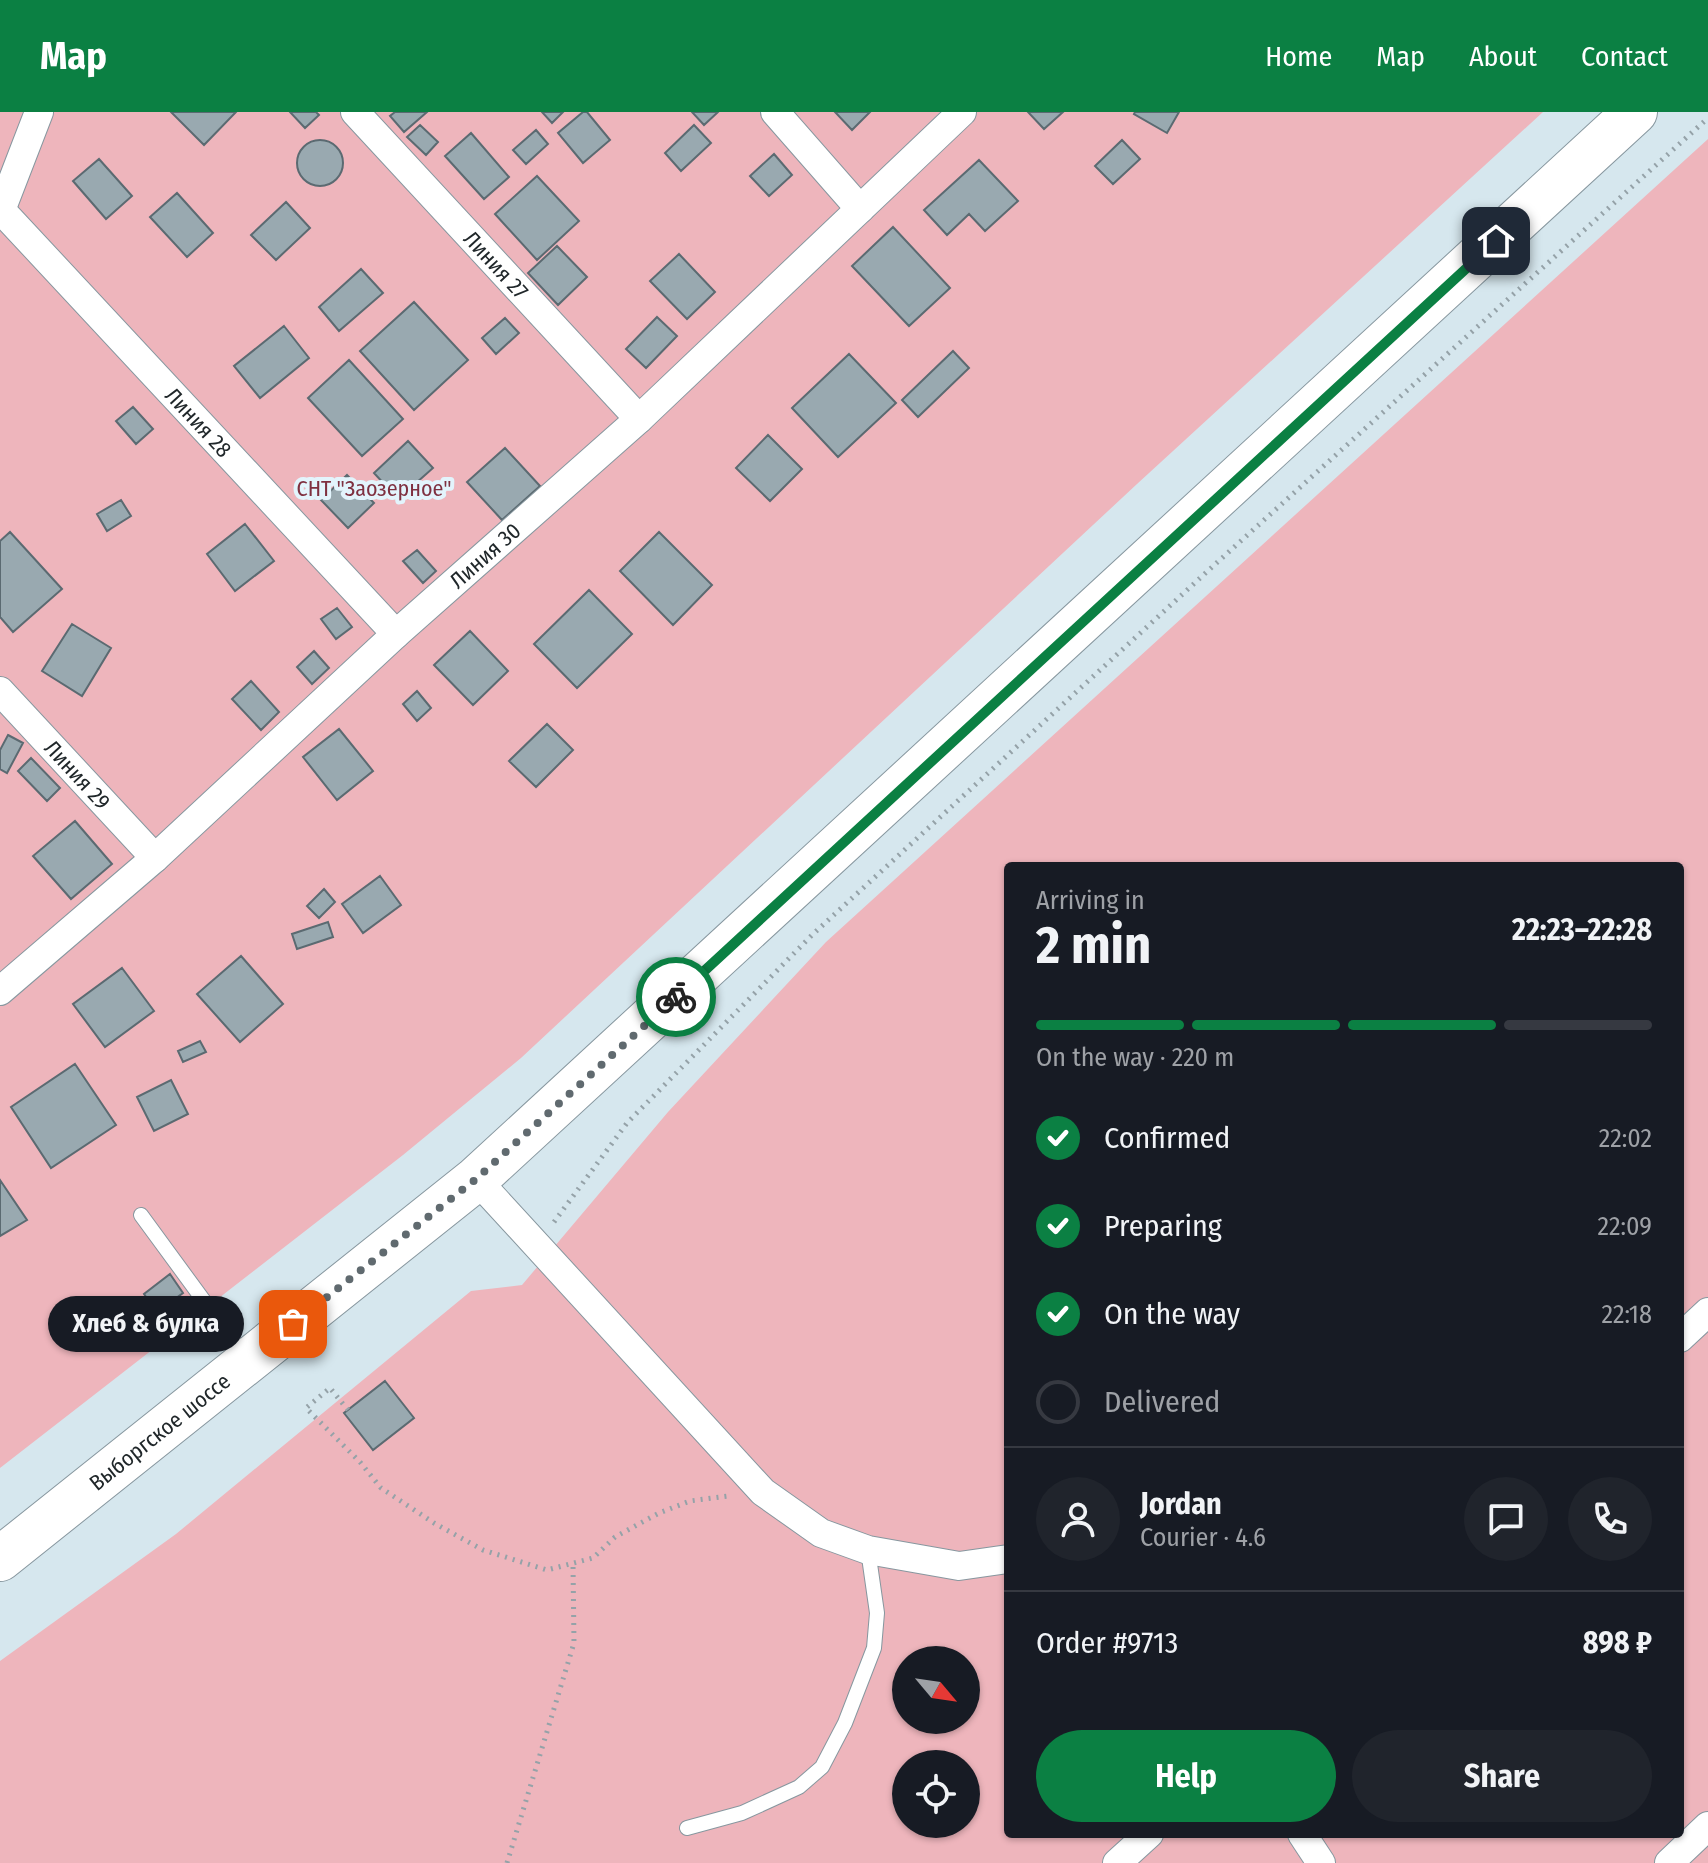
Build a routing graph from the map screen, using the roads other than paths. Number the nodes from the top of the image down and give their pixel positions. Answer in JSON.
{"nodes":[{"id":1,"x":39,"y":112,"type":"edge"},
{"id":2,"x":355,"y":112,"type":"edge"},
{"id":3,"x":775,"y":112,"type":"edge"},
{"id":4,"x":962,"y":112,"type":"edge"},
{"id":5,"x":1635,"y":112,"type":"edge"},
{"id":6,"x":860,"y":209,"type":"junction"},
{"id":7,"x":1,"y":211,"type":"edge"},
{"id":8,"x":639,"y":419,"type":"junction"},
{"id":9,"x":396,"y":634,"type":"junction"},
{"id":10,"x":0,"y":691,"type":"edge"},
{"id":11,"x":155,"y":858,"type":"junction"},
{"id":12,"x":0,"y":991,"type":"edge"},
{"id":13,"x":476,"y":1179,"type":"junction"},
{"id":14,"x":141,"y":1215,"type":"dead end"},
{"id":15,"x":1708,"y":1312,"type":"edge"},
{"id":16,"x":1684,"y":1334,"type":"edge"},
{"id":17,"x":247,"y":1360,"type":"junction"},
{"id":18,"x":868,"y":1550,"type":"junction"},
{"id":19,"x":0,"y":1559,"type":"edge"},
{"id":20,"x":1004,"y":1560,"type":"edge"},
{"id":21,"x":1708,"y":1826,"type":"edge"},
{"id":22,"x":687,"y":1828,"type":"dead end"},
{"id":23,"x":1145,"y":1838,"type":"edge"},
{"id":24,"x":1305,"y":1838,"type":"edge"},
{"id":25,"x":1117,"y":1863,"type":"edge"},
{"id":26,"x":1321,"y":1863,"type":"edge"},
{"id":27,"x":1669,"y":1863,"type":"edge"}],
"edges":[{"from":1,"to":7,"type":"street"},
{"from":2,"to":8,"type":"street","name":"Линия 27"},
{"from":3,"to":6,"type":"street"},
{"from":4,"to":6,"type":"street","name":"Линия 30"},
{"from":5,"to":13,"type":"main road","name":"Выборгское шоссе"},
{"from":6,"to":8,"type":"street","name":"Линия 30"},
{"from":7,"to":9,"type":"street","name":"Линия 28"},
{"from":8,"to":9,"type":"street","name":"Линия 30"},
{"from":9,"to":11,"type":"street","name":"Линия 30"},
{"from":10,"to":11,"type":"street","name":"Линия 29"},
{"from":11,"to":12,"type":"street","name":"Линия 30"},
{"from":13,"to":17,"type":"main road","name":"Выборгское шоссе"},
{"from":13,"to":18,"type":"street"},
{"from":14,"to":17,"type":"lane"},
{"from":15,"to":16,"type":"street"},
{"from":17,"to":19,"type":"main road","name":"Выборгское шоссе"},
{"from":18,"to":20,"type":"street"},
{"from":18,"to":22,"type":"lane"},
{"from":21,"to":27,"type":"street"},
{"from":23,"to":25,"type":"street"},
{"from":24,"to":26,"type":"street"}]}
